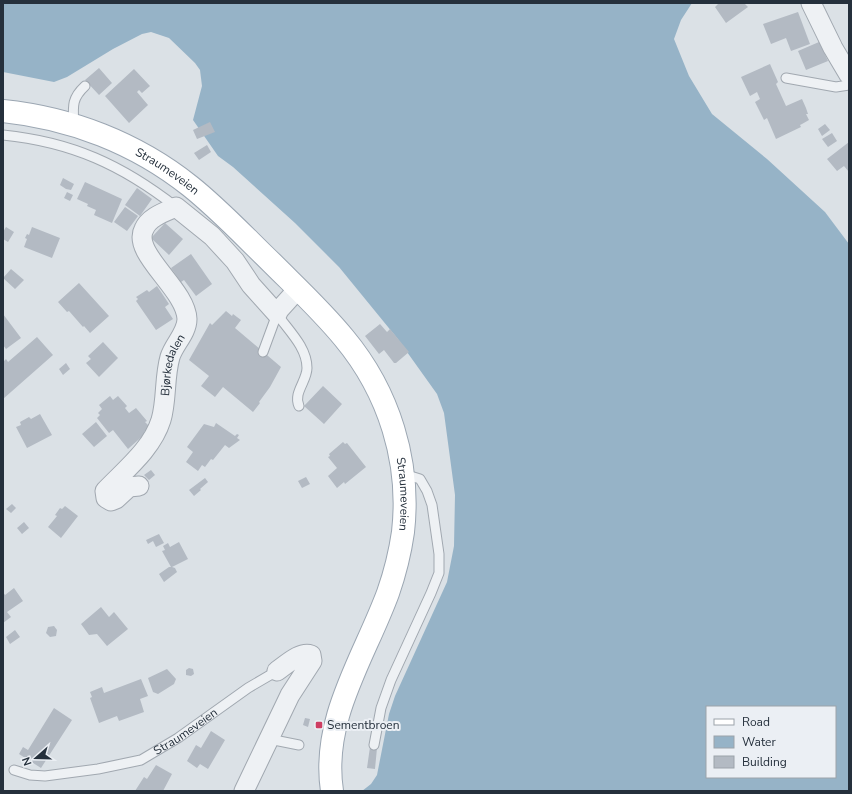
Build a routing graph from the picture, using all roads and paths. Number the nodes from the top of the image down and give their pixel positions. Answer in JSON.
{"nodes":[{"id":1,"x":811,"y":3,"type":"edge"},
{"id":2,"x":849,"y":75,"type":"edge"},
{"id":3,"x":786,"y":78,"type":"dead end"},
{"id":4,"x":849,"y":85,"type":"edge"},
{"id":5,"x":85,"y":86,"type":"dead end"},
{"id":6,"x":3,"y":111,"type":"edge"},
{"id":7,"x":74,"y":125,"type":"junction"},
{"id":8,"x":3,"y":135,"type":"edge"},
{"id":9,"x":176,"y":207,"type":"junction"},
{"id":10,"x":298,"y":289,"type":"junction"},
{"id":11,"x":277,"y":314,"type":"junction"},
{"id":12,"x":263,"y":352,"type":"dead end"},
{"id":13,"x":299,"y":406,"type":"dead end"},
{"id":14,"x":404,"y":474,"type":"junction"},
{"id":15,"x":138,"y":486,"type":"dead end"},
{"id":16,"x":276,"y":671,"type":"joint"},
{"id":17,"x":269,"y":739,"type":"junction"},
{"id":18,"x":299,"y":744,"type":"dead end"},
{"id":19,"x":374,"y":745,"type":"dead end"},
{"id":20,"x":14,"y":770,"type":"dead end"},
{"id":21,"x":244,"y":791,"type":"edge"},
{"id":22,"x":332,"y":791,"type":"edge"}],
"edges":[{"from":1,"to":2,"type":"street"},
{"from":3,"to":4,"type":"lane"},
{"from":5,"to":7,"type":"lane"},
{"from":6,"to":7,"type":"main road","name":"Straumeveien"},
{"from":7,"to":10,"type":"main road","name":"Straumeveien"},
{"from":8,"to":9,"type":"lane","name":"Straumeveien"},
{"from":9,"to":11,"type":"street","name":"Straumeveien"},
{"from":9,"to":15,"type":"street","name":"Bjørkedalen"},
{"from":10,"to":11,"type":"street"},
{"from":10,"to":14,"type":"main road","name":"Straumeveien"},
{"from":11,"to":12,"type":"lane"},
{"from":11,"to":13,"type":"lane","name":"Straumeveien"},
{"from":14,"to":19,"type":"lane"},
{"from":14,"to":22,"type":"main road","name":"Straumeveien"},
{"from":16,"to":17,"type":"street","name":"Straumeveien"},
{"from":16,"to":20,"type":"lane","name":"Straumeveien"},
{"from":17,"to":18,"type":"lane"},
{"from":17,"to":21,"type":"street","name":"Straumeveien"}]}
